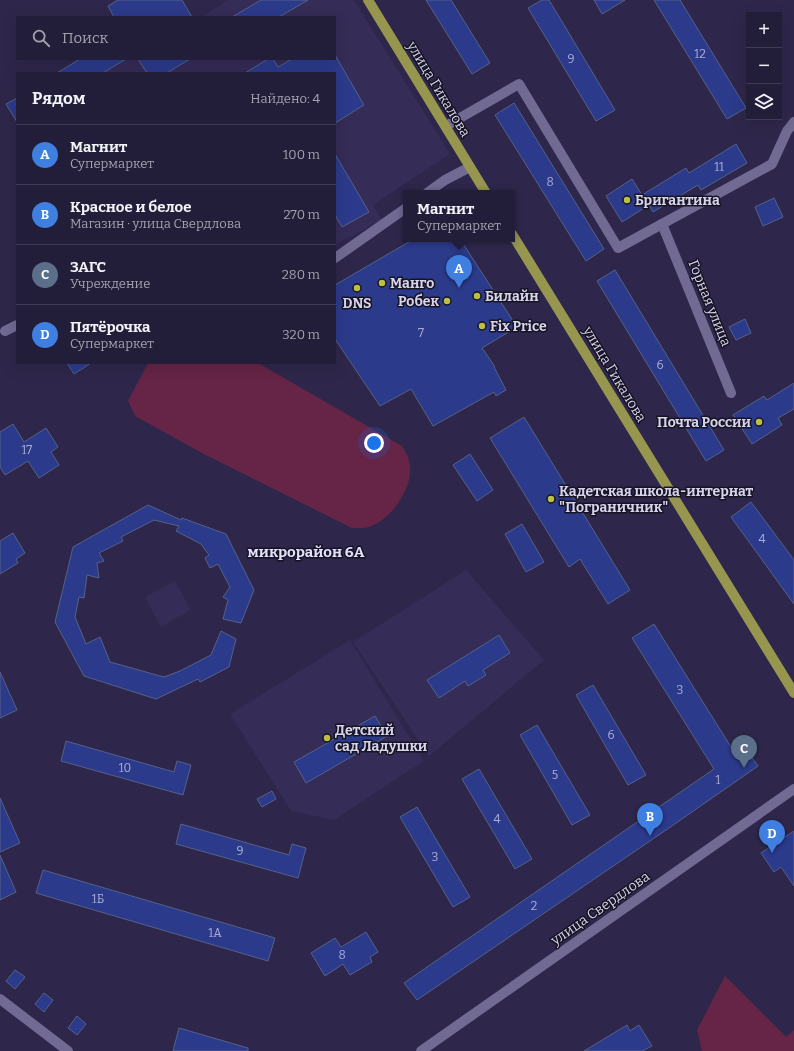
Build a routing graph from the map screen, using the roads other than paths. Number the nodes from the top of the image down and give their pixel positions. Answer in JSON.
{"nodes":[{"id":1,"x":368,"y":0,"type":"edge"},
{"id":2,"x":794,"y":122,"type":"edge"},
{"id":3,"x":446,"y":126,"type":"junction"},
{"id":4,"x":470,"y":167,"type":"junction"},
{"id":5,"x":431,"y":190,"type":"edge"},
{"id":6,"x":484,"y":190,"type":"edge"},
{"id":7,"x":403,"y":210,"type":"edge"},
{"id":8,"x":662,"y":224,"type":"junction"},
{"id":9,"x":515,"y":239,"type":"edge"},
{"id":10,"x":336,"y":257,"type":"edge"},
{"id":11,"x":16,"y":326,"type":"edge"},
{"id":12,"x":5,"y":331,"type":"dead end"},
{"id":13,"x":731,"y":393,"type":"dead end"},
{"id":14,"x":794,"y":693,"type":"edge"},
{"id":15,"x":794,"y":789,"type":"edge"},
{"id":16,"x":0,"y":999,"type":"edge"},
{"id":17,"x":68,"y":1051,"type":"edge"},
{"id":18,"x":421,"y":1051,"type":"edge"}],
"edges":[{"from":1,"to":3,"type":"main road","name":"улица Гикалова"},
{"from":2,"to":8,"type":"street"},
{"from":3,"to":4,"type":"main road","name":"улица Гикалова"},
{"from":3,"to":8,"type":"street"},
{"from":4,"to":5,"type":"street"},
{"from":4,"to":6,"type":"main road","name":"улица Гикалова"},
{"from":7,"to":10,"type":"street"},
{"from":8,"to":13,"type":"street","name":"Горная улица"},
{"from":9,"to":14,"type":"main road","name":"улица Гикалова"},
{"from":11,"to":12,"type":"street"},
{"from":15,"to":18,"type":"street","name":"улица Свердлова"},
{"from":16,"to":17,"type":"street"}]}
